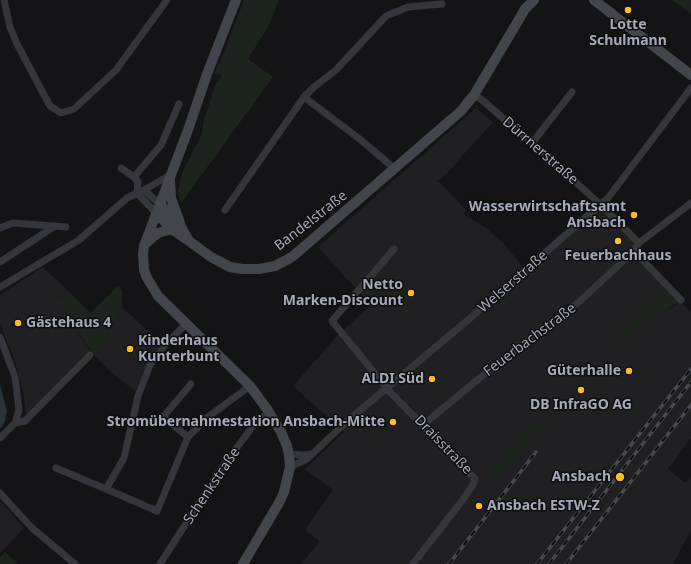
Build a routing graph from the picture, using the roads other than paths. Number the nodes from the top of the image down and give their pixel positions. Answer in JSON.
{"nodes":[{"id":1,"x":4,"y":0,"type":"edge"},
{"id":2,"x":167,"y":0,"type":"edge"},
{"id":3,"x":236,"y":0,"type":"edge"},
{"id":4,"x":534,"y":0,"type":"edge"},
{"id":5,"x":594,"y":0,"type":"edge"},
{"id":6,"x":442,"y":4,"type":"dead end"},
{"id":7,"x":691,"y":75,"type":"edge"},
{"id":8,"x":691,"y":88,"type":"edge"},
{"id":9,"x":572,"y":92,"type":"dead end"},
{"id":10,"x":474,"y":95,"type":"junction"},
{"id":11,"x":304,"y":97,"type":"junction"},
{"id":12,"x":179,"y":104,"type":"dead end"},
{"id":13,"x":532,"y":143,"type":"junction"},
{"id":14,"x":121,"y":168,"type":"dead end"},
{"id":15,"x":395,"y":169,"type":"junction"},
{"id":16,"x":170,"y":175,"type":"junction"},
{"id":17,"x":134,"y":177,"type":"junction"},
{"id":18,"x":140,"y":192,"type":"junction"},
{"id":19,"x":691,"y":203,"type":"edge"},
{"id":20,"x":601,"y":205,"type":"junction"},
{"id":21,"x":158,"y":208,"type":"junction"},
{"id":22,"x":225,"y":210,"type":"dead end"},
{"id":23,"x":55,"y":226,"type":"junction"},
{"id":24,"x":66,"y":227,"type":"dead end"},
{"id":25,"x":0,"y":228,"type":"edge"},
{"id":26,"x":177,"y":228,"type":"junction"},
{"id":27,"x":640,"y":243,"type":"junction"},
{"id":28,"x":144,"y":246,"type":"junction"},
{"id":29,"x":394,"y":249,"type":"dead end"},
{"id":30,"x":634,"y":252,"type":"junction"},
{"id":31,"x":0,"y":262,"type":"edge"},
{"id":32,"x":0,"y":287,"type":"edge"},
{"id":33,"x":681,"y":300,"type":"dead end"},
{"id":34,"x":186,"y":324,"type":"junction"},
{"id":35,"x":0,"y":336,"type":"edge"},
{"id":36,"x":90,"y":355,"type":"dead end"},
{"id":37,"x":191,"y":384,"type":"dead end"},
{"id":38,"x":250,"y":386,"type":"junction"},
{"id":39,"x":386,"y":388,"type":"junction"},
{"id":40,"x":269,"y":413,"type":"junction"},
{"id":41,"x":15,"y":423,"type":"junction"},
{"id":42,"x":423,"y":425,"type":"junction"},
{"id":43,"x":188,"y":437,"type":"junction"},
{"id":44,"x":0,"y":438,"type":"edge"},
{"id":45,"x":289,"y":454,"type":"junction"},
{"id":46,"x":312,"y":454,"type":"junction"},
{"id":47,"x":290,"y":467,"type":"junction"},
{"id":48,"x":56,"y":468,"type":"dead end"},
{"id":49,"x":106,"y":489,"type":"junction"},
{"id":50,"x":0,"y":493,"type":"edge"},
{"id":51,"x":74,"y":564,"type":"edge"},
{"id":52,"x":160,"y":564,"type":"edge"},
{"id":53,"x":243,"y":564,"type":"edge"},
{"id":54,"x":413,"y":564,"type":"edge"}],
"edges":[{"from":1,"to":2,"type":"street"},
{"from":3,"to":16,"type":"street"},
{"from":4,"to":10,"type":"street","name":"Bandelstraße"},
{"from":5,"to":7,"type":"street"},
{"from":6,"to":11,"type":"street"},
{"from":8,"to":20,"type":"street","name":"Welserstraße"},
{"from":9,"to":13,"type":"street"},
{"from":10,"to":13,"type":"street","name":"Dürrnerstraße"},
{"from":10,"to":15,"type":"street","name":"Bandelstraße"},
{"from":11,"to":15,"type":"street"},
{"from":11,"to":22,"type":"street"},
{"from":12,"to":17,"type":"street"},
{"from":13,"to":20,"type":"street","name":"Dürrnerstraße"},
{"from":14,"to":17,"type":"street"},
{"from":15,"to":26,"type":"street","name":"Bandelstraße"},
{"from":16,"to":18,"type":"street"},
{"from":16,"to":21,"type":"street"},
{"from":16,"to":26,"type":"street"},
{"from":17,"to":18,"type":"street"},
{"from":18,"to":21,"type":"street"},
{"from":18,"to":32,"type":"street"},
{"from":19,"to":27,"type":"street","name":"Feuerbachstraße"},
{"from":20,"to":27,"type":"street","name":"Dürrnerstraße"},
{"from":20,"to":39,"type":"street","name":"Welserstraße"},
{"from":21,"to":26,"type":"street"},
{"from":21,"to":28,"type":"street"},
{"from":23,"to":24,"type":"street"},
{"from":23,"to":25,"type":"street"},
{"from":23,"to":31,"type":"street"},
{"from":26,"to":28,"type":"street"},
{"from":27,"to":30,"type":"street","name":"Feuerbachstraße"},
{"from":28,"to":34,"type":"street"},
{"from":29,"to":39,"type":"street","name":"Draisstraße"},
{"from":30,"to":33,"type":"street"},
{"from":30,"to":42,"type":"street","name":"Feuerbachstraße"},
{"from":34,"to":38,"type":"street"},
{"from":34,"to":49,"type":"street"},
{"from":35,"to":41,"type":"street"},
{"from":36,"to":41,"type":"street"},
{"from":37,"to":43,"type":"street"},
{"from":38,"to":40,"type":"street"},
{"from":38,"to":43,"type":"street"},
{"from":39,"to":42,"type":"street","name":"Draisstraße"},
{"from":39,"to":46,"type":"street","name":"Welserstraße"},
{"from":40,"to":45,"type":"street"},
{"from":40,"to":52,"type":"street","name":"Schenkstraße"},
{"from":41,"to":44,"type":"street"},
{"from":42,"to":54,"type":"street","name":"Draisstraße"},
{"from":43,"to":49,"type":"street"},
{"from":45,"to":46,"type":"street"},
{"from":45,"to":47,"type":"street"},
{"from":46,"to":47,"type":"street","name":"Welserstraße"},
{"from":47,"to":53,"type":"street"},
{"from":48,"to":49,"type":"street"},
{"from":50,"to":51,"type":"street"}]}
